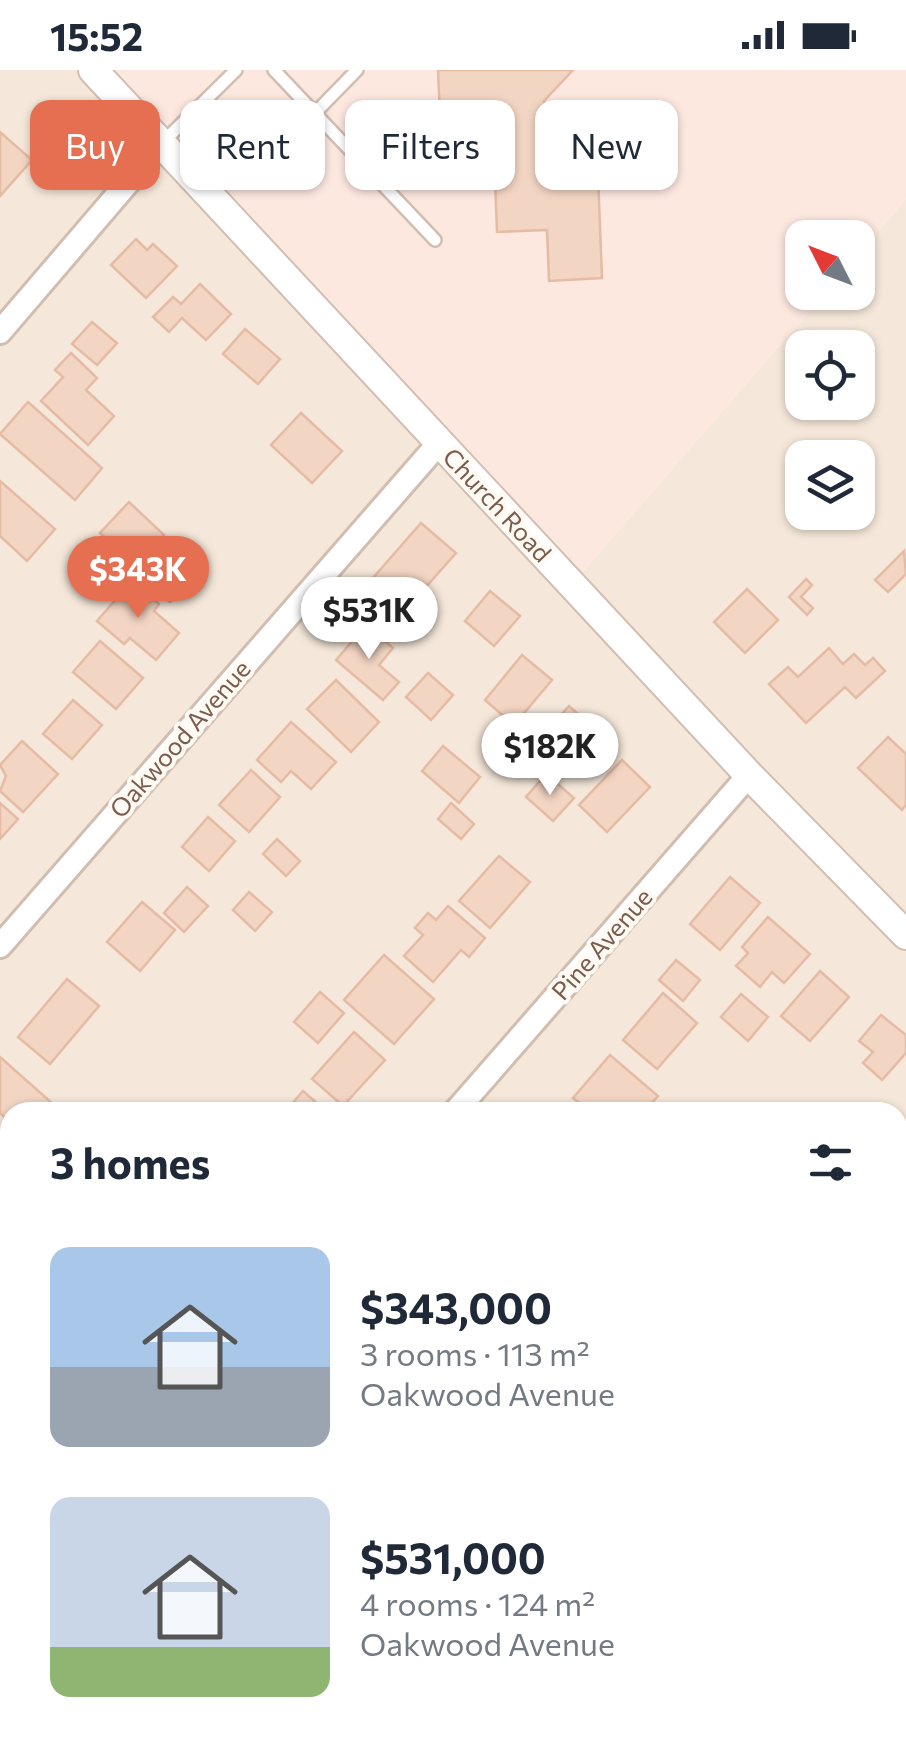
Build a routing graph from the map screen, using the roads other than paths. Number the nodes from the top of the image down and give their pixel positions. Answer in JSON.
{"nodes":[{"id":1,"x":93,"y":70,"type":"edge"},
{"id":2,"x":236,"y":70,"type":"edge"},
{"id":3,"x":274,"y":70,"type":"edge"},
{"id":4,"x":356,"y":70,"type":"edge"},
{"id":5,"x":303,"y":100,"type":"edge"},
{"id":6,"x":325,"y":103,"type":"edge"},
{"id":7,"x":325,"y":124,"type":"edge"},
{"id":8,"x":162,"y":144,"type":"junction"},
{"id":9,"x":434,"y":240,"type":"dead end"},
{"id":10,"x":0,"y":332,"type":"edge"},
{"id":11,"x":439,"y":442,"type":"junction"},
{"id":12,"x":749,"y":775,"type":"junction"},
{"id":13,"x":906,"y":935,"type":"edge"},
{"id":14,"x":0,"y":946,"type":"edge"},
{"id":15,"x":464,"y":1102,"type":"edge"}],
"edges":[{"from":1,"to":8,"type":"street","name":"Church Road"},
{"from":2,"to":8,"type":"lane"},
{"from":3,"to":5,"type":"lane"},
{"from":4,"to":6,"type":"lane"},
{"from":7,"to":9,"type":"lane"},
{"from":8,"to":10,"type":"street"},
{"from":8,"to":11,"type":"street","name":"Church Road"},
{"from":11,"to":12,"type":"street","name":"Church Road"},
{"from":11,"to":14,"type":"street","name":"Oakwood Avenue"},
{"from":12,"to":13,"type":"street","name":"Church Road"},
{"from":12,"to":15,"type":"street","name":"Pine Avenue"}]}
